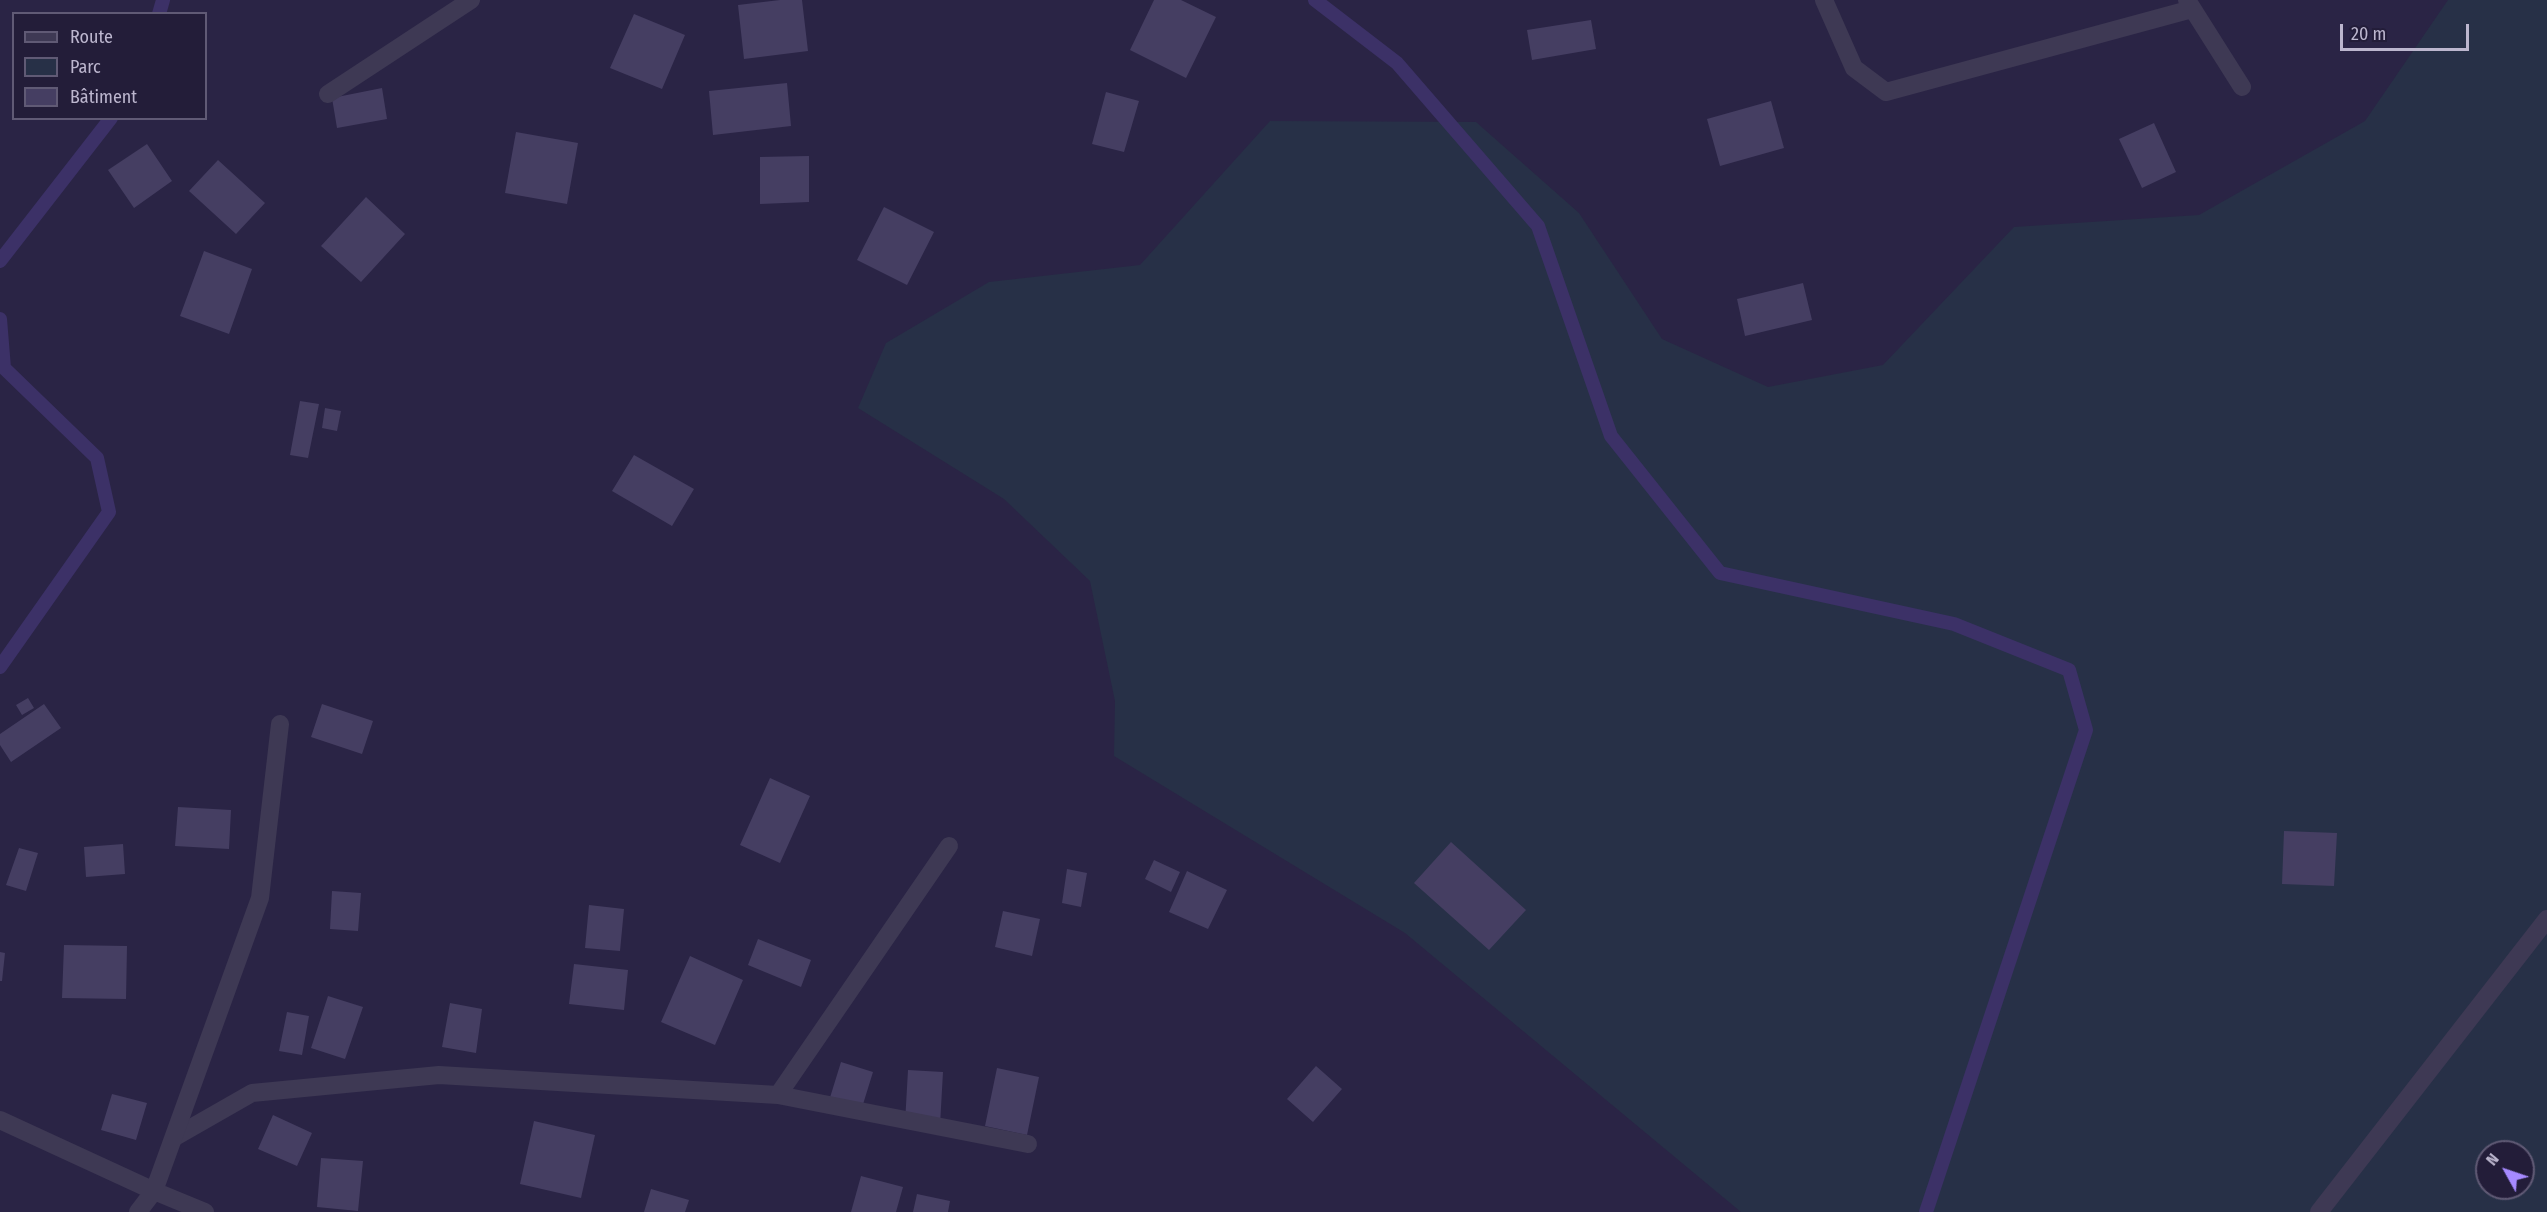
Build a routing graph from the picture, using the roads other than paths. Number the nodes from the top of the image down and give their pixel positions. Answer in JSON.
{"nodes":[{"id":1,"x":471,"y":0,"type":"edge"},
{"id":2,"x":1824,"y":0,"type":"edge"},
{"id":3,"x":2190,"y":5,"type":"edge"},
{"id":4,"x":2242,"y":87,"type":"dead end"},
{"id":5,"x":328,"y":94,"type":"dead end"},
{"id":6,"x":280,"y":724,"type":"dead end"},
{"id":7,"x":950,"y":846,"type":"dead end"},
{"id":8,"x":2547,"y":919,"type":"edge"},
{"id":9,"x":778,"y":1095,"type":"junction"},
{"id":10,"x":0,"y":1120,"type":"edge"},
{"id":11,"x":175,"y":1137,"type":"junction"},
{"id":12,"x":1028,"y":1144,"type":"dead end"},
{"id":13,"x":154,"y":1191,"type":"junction"},
{"id":14,"x":138,"y":1212,"type":"edge"},
{"id":15,"x":205,"y":1212,"type":"edge"},
{"id":16,"x":2319,"y":1212,"type":"edge"}],
"edges":[{"from":1,"to":5,"type":"street"},
{"from":2,"to":3,"type":"street"},
{"from":3,"to":4,"type":"street"},
{"from":6,"to":11,"type":"street"},
{"from":7,"to":9,"type":"street"},
{"from":8,"to":16,"type":"street"},
{"from":9,"to":11,"type":"street"},
{"from":9,"to":12,"type":"street"},
{"from":10,"to":13,"type":"street"},
{"from":11,"to":13,"type":"street"},
{"from":13,"to":14,"type":"street"},
{"from":13,"to":15,"type":"street"}]}
